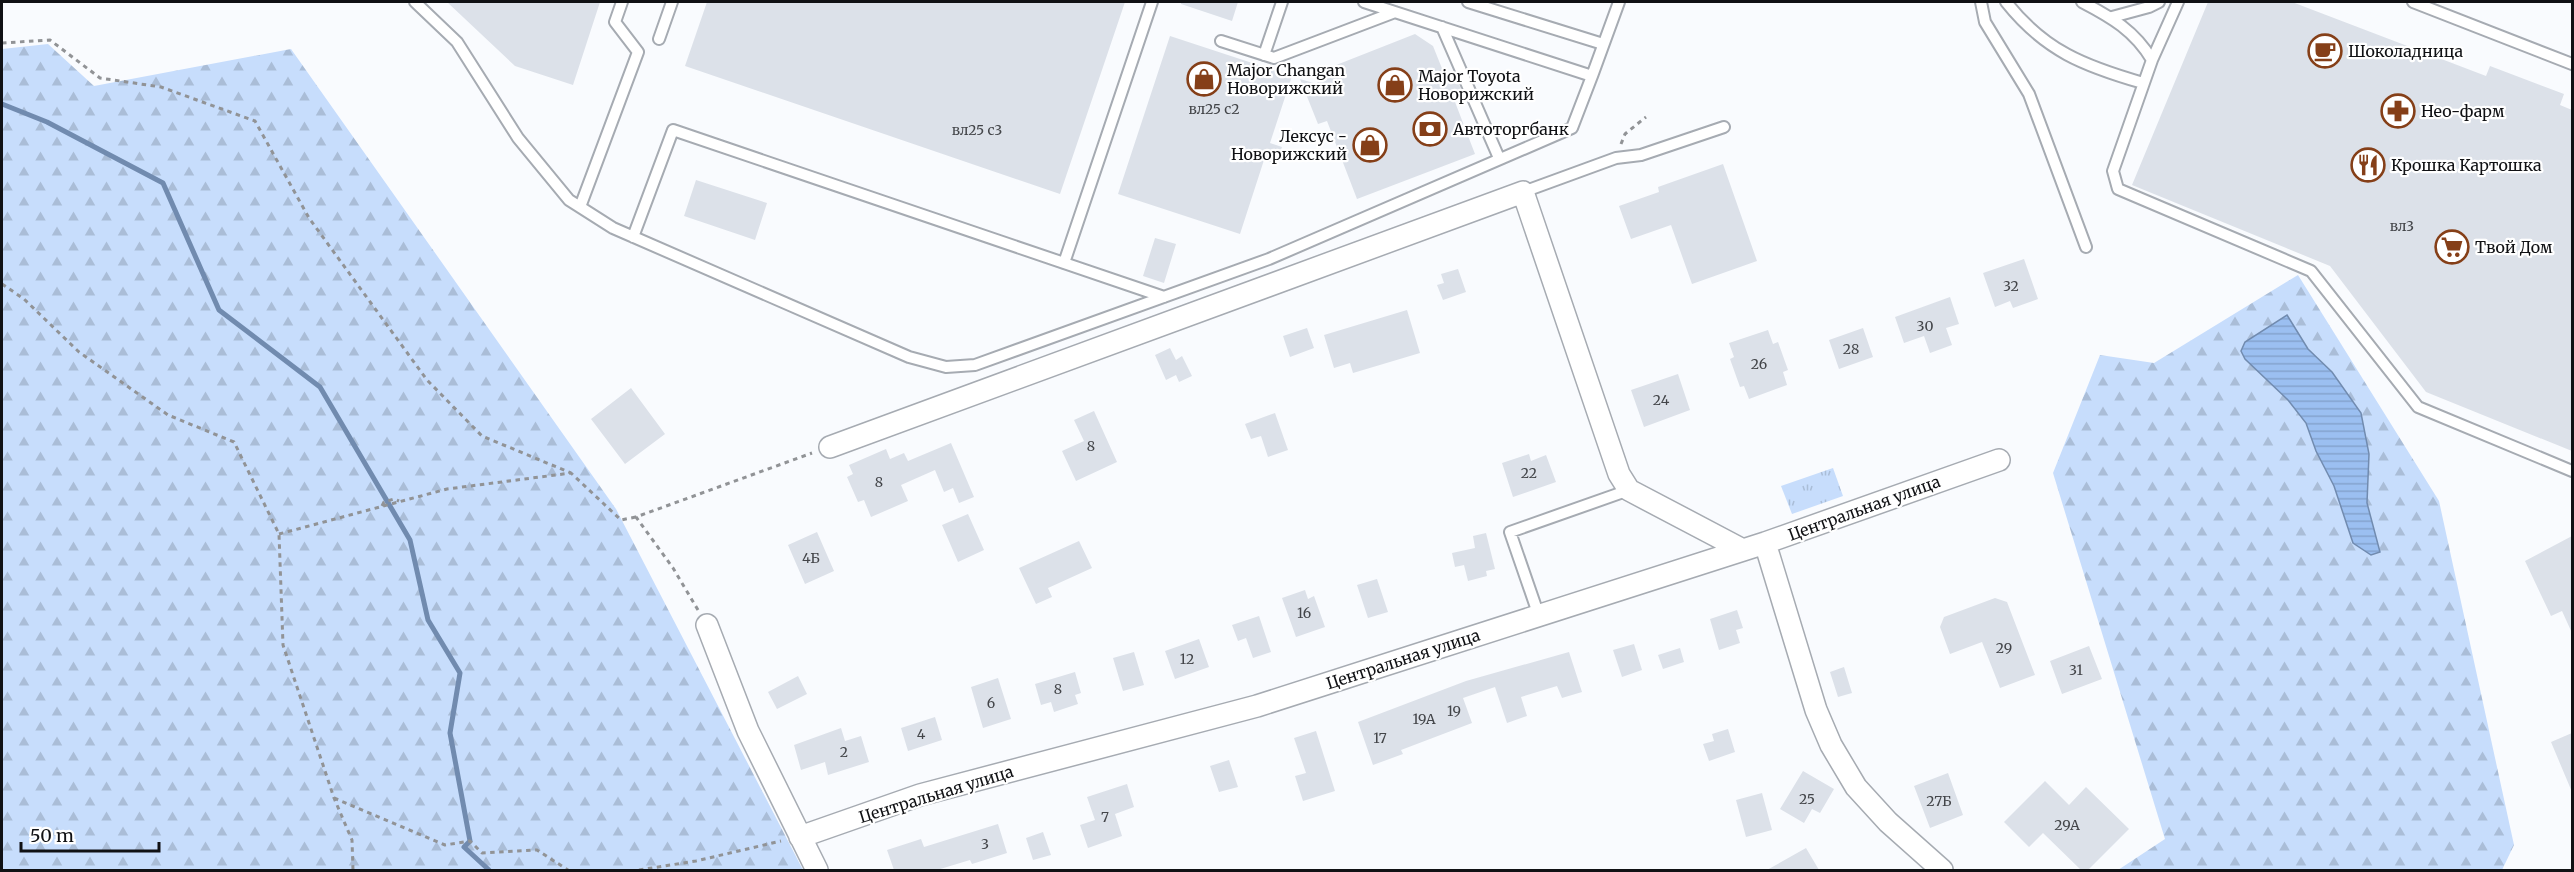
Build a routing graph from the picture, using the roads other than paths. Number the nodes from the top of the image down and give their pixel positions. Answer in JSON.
{"nodes":[{"id":1,"x":415,"y":2,"type":"edge"},
{"id":2,"x":622,"y":2,"type":"edge"},
{"id":3,"x":672,"y":2,"type":"edge"},
{"id":4,"x":1152,"y":2,"type":"edge"},
{"id":5,"x":1282,"y":2,"type":"edge"},
{"id":6,"x":1364,"y":2,"type":"edge"},
{"id":7,"x":1468,"y":2,"type":"edge"},
{"id":8,"x":1619,"y":2,"type":"edge"},
{"id":9,"x":1981,"y":2,"type":"edge"},
{"id":10,"x":2006,"y":2,"type":"edge"},
{"id":11,"x":2082,"y":2,"type":"edge"},
{"id":12,"x":2159,"y":2,"type":"edge"},
{"id":13,"x":2178,"y":2,"type":"edge"},
{"id":14,"x":2413,"y":2,"type":"edge"},
{"id":15,"x":1395,"y":12,"type":"junction"},
{"id":16,"x":2112,"y":17,"type":"junction"},
{"id":17,"x":1442,"y":27,"type":"junction"},
{"id":18,"x":659,"y":39,"type":"dead end"},
{"id":19,"x":1221,"y":41,"type":"dead end"},
{"id":20,"x":1603,"y":44,"type":"junction"},
{"id":21,"x":1264,"y":55,"type":"junction"},
{"id":22,"x":2152,"y":60,"type":"junction"},
{"id":23,"x":2572,"y":64,"type":"edge"},
{"id":24,"x":1592,"y":76,"type":"junction"},
{"id":25,"x":2143,"y":83,"type":"junction"},
{"id":26,"x":1724,"y":127,"type":"dead end"},
{"id":27,"x":1499,"y":158,"type":"junction"},
{"id":28,"x":1523,"y":192,"type":"junction"},
{"id":29,"x":580,"y":207,"type":"junction"},
{"id":30,"x":633,"y":237,"type":"junction"},
{"id":31,"x":2086,"y":247,"type":"dead end"},
{"id":32,"x":1064,"y":263,"type":"junction"},
{"id":33,"x":1164,"y":297,"type":"junction"},
{"id":34,"x":830,"y":447,"type":"road end"},
{"id":35,"x":1999,"y":460,"type":"dead end"},
{"id":36,"x":2572,"y":471,"type":"edge"},
{"id":37,"x":1629,"y":490,"type":"junction"},
{"id":38,"x":1765,"y":543,"type":"junction"},
{"id":39,"x":1743,"y":550,"type":"junction"},
{"id":40,"x":1539,"y":616,"type":"junction"},
{"id":41,"x":706,"y":625,"type":"road end"},
{"id":42,"x":800,"y":837,"type":"junction"},
{"id":43,"x":817,"y":870,"type":"edge"},
{"id":44,"x":1942,"y":870,"type":"edge"}],
"edges":[{"from":1,"to":29,"type":"lane"},
{"from":2,"to":29,"type":"lane"},
{"from":3,"to":18,"type":"lane"},
{"from":4,"to":32,"type":"lane"},
{"from":5,"to":21,"type":"lane"},
{"from":6,"to":15,"type":"lane"},
{"from":7,"to":20,"type":"lane"},
{"from":8,"to":20,"type":"lane"},
{"from":9,"to":31,"type":"lane"},
{"from":10,"to":25,"type":"lane"},
{"from":11,"to":16,"type":"lane"},
{"from":12,"to":16,"type":"lane"},
{"from":13,"to":22,"type":"lane"},
{"from":14,"to":23,"type":"lane"},
{"from":15,"to":17,"type":"lane"},
{"from":15,"to":21,"type":"lane"},
{"from":16,"to":22,"type":"lane"},
{"from":17,"to":24,"type":"lane"},
{"from":17,"to":27,"type":"lane"},
{"from":19,"to":21,"type":"lane"},
{"from":20,"to":24,"type":"lane"},
{"from":22,"to":25,"type":"lane"},
{"from":24,"to":27,"type":"lane"},
{"from":25,"to":36,"type":"lane"},
{"from":26,"to":28,"type":"lane"},
{"from":27,"to":33,"type":"lane"},
{"from":28,"to":34,"type":"street"},
{"from":28,"to":37,"type":"street"},
{"from":29,"to":30,"type":"lane"},
{"from":30,"to":32,"type":"lane"},
{"from":30,"to":33,"type":"lane"},
{"from":32,"to":33,"type":"lane"},
{"from":35,"to":38,"type":"street","name":"Центральная улица"},
{"from":37,"to":39,"type":"street"},
{"from":37,"to":40,"type":"lane"},
{"from":38,"to":39,"type":"street","name":"Центральная улица"},
{"from":38,"to":44,"type":"street"},
{"from":39,"to":40,"type":"street","name":"Центральная улица"},
{"from":40,"to":42,"type":"street","name":"Центральная улица"},
{"from":41,"to":42,"type":"street"},
{"from":42,"to":43,"type":"street"}]}
